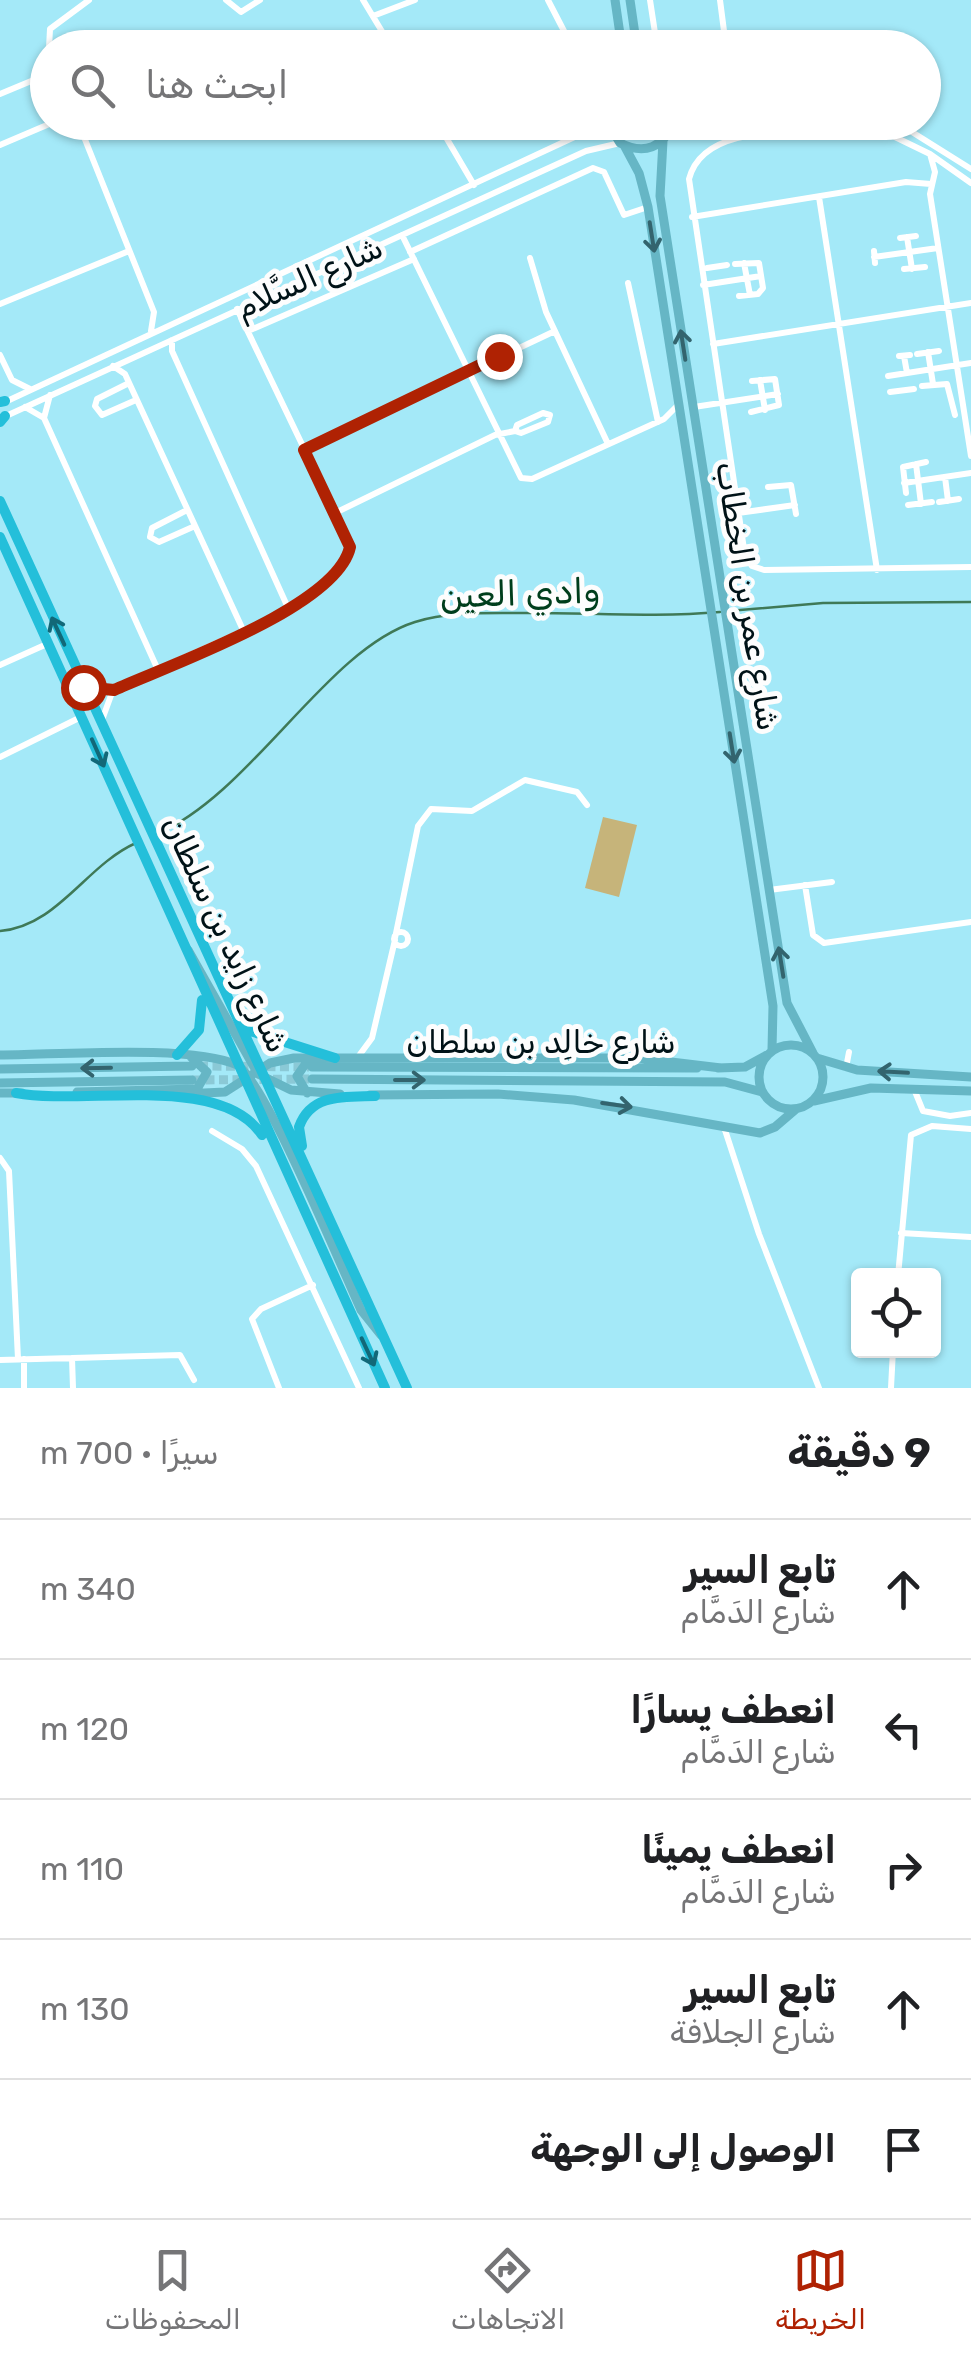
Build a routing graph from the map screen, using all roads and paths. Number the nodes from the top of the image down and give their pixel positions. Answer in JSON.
{"nodes":[{"id":1,"x":89,"y":0,"type":"edge"},
{"id":2,"x":226,"y":0,"type":"edge"},
{"id":3,"x":260,"y":0,"type":"edge"},
{"id":4,"x":363,"y":0,"type":"edge"},
{"id":5,"x":414,"y":0,"type":"edge"},
{"id":6,"x":548,"y":0,"type":"edge"},
{"id":7,"x":615,"y":0,"type":"edge"},
{"id":8,"x":630,"y":0,"type":"edge"},
{"id":9,"x":650,"y":0,"type":"edge"},
{"id":10,"x":720,"y":0,"type":"edge"},
{"id":11,"x":392,"y":3,"type":"edge"},
{"id":12,"x":373,"y":16,"type":"junction"},
{"id":13,"x":50,"y":30,"type":"edge"},
{"id":14,"x":381,"y":30,"type":"edge"},
{"id":15,"x":563,"y":30,"type":"edge"},
{"id":16,"x":619,"y":30,"type":"edge"},
{"id":17,"x":634,"y":30,"type":"edge"},
{"id":18,"x":655,"y":30,"type":"edge"},
{"id":19,"x":723,"y":30,"type":"edge"},
{"id":20,"x":30,"y":82,"type":"edge"},
{"id":21,"x":0,"y":94,"type":"edge"},
{"id":22,"x":30,"y":132,"type":"edge"},
{"id":23,"x":85,"y":140,"type":"edge"},
{"id":24,"x":448,"y":140,"type":"edge"},
{"id":25,"x":568,"y":140,"type":"edge"},
{"id":26,"x":619,"y":140,"type":"edge"},
{"id":27,"x":662,"y":140,"type":"edge"},
{"id":28,"x":666,"y":140,"type":"edge"},
{"id":29,"x":746,"y":140,"type":"edge"},
{"id":30,"x":901,"y":140,"type":"edge"},
{"id":31,"x":925,"y":140,"type":"edge"},
{"id":32,"x":622,"y":144,"type":"junction"},
{"id":33,"x":0,"y":145,"type":"edge"},
{"id":34,"x":930,"y":154,"type":"junction"},
{"id":35,"x":971,"y":169,"type":"edge"},
{"id":36,"x":957,"y":173,"type":"junction"},
{"id":37,"x":932,"y":181,"type":"junction"},
{"id":38,"x":971,"y":184,"type":"edge"},
{"id":39,"x":474,"y":185,"type":"junction"},
{"id":40,"x":819,"y":197,"type":"junction"},
{"id":41,"x":648,"y":207,"type":"junction"},
{"id":42,"x":692,"y":217,"type":"junction"},
{"id":43,"x":402,"y":235,"type":"junction"},
{"id":44,"x":908,"y":237,"type":"dead end"},
{"id":45,"x":938,"y":248,"type":"junction"},
{"id":46,"x":129,"y":251,"type":"junction"},
{"id":47,"x":910,"y":252,"type":"junction"},
{"id":48,"x":412,"y":255,"type":"junction"},
{"id":49,"x":874,"y":257,"type":"dead end"},
{"id":50,"x":530,"y":258,"type":"dead end"},
{"id":51,"x":744,"y":263,"type":"junction"},
{"id":52,"x":718,"y":267,"type":"junction"},
{"id":53,"x":925,"y":267,"type":"dead end"},
{"id":54,"x":707,"y":268,"type":"dead end"},
{"id":55,"x":762,"y":276,"type":"junction"},
{"id":56,"x":747,"y":278,"type":"junction"},
{"id":57,"x":720,"y":282,"type":"junction"},
{"id":58,"x":628,"y":283,"type":"dead end"},
{"id":59,"x":703,"y":285,"type":"junction"},
{"id":60,"x":750,"y":295,"type":"junction"},
{"id":61,"x":739,"y":296,"type":"dead end"},
{"id":62,"x":971,"y":303,"type":"edge"},
{"id":63,"x":0,"y":304,"type":"edge"},
{"id":64,"x":948,"y":306,"type":"junction"},
{"id":65,"x":238,"y":310,"type":"junction"},
{"id":66,"x":154,"y":312,"type":"junction"},
{"id":67,"x":175,"y":322,"type":"junction"},
{"id":68,"x":838,"y":323,"type":"junction"},
{"id":69,"x":555,"y":330,"type":"junction"},
{"id":70,"x":151,"y":332,"type":"junction"},
{"id":71,"x":248,"y":332,"type":"junction"},
{"id":72,"x":172,"y":340,"type":"junction"},
{"id":73,"x":713,"y":344,"type":"junction"},
{"id":74,"x":160,"y":346,"type":"junction"},
{"id":75,"x":172,"y":350,"type":"junction"},
{"id":76,"x":939,"y":351,"type":"dead end"},
{"id":77,"x":928,"y":352,"type":"junction"},
{"id":78,"x":0,"y":355,"type":"edge"},
{"id":79,"x":128,"y":359,"type":"junction"},
{"id":80,"x":971,"y":363,"type":"edge"},
{"id":81,"x":957,"y":365,"type":"junction"},
{"id":82,"x":114,"y":366,"type":"junction"},
{"id":83,"x":931,"y":369,"type":"junction"},
{"id":84,"x":468,"y":371,"type":"junction"},
{"id":85,"x":904,"y":373,"type":"junction"},
{"id":86,"x":125,"y":374,"type":"junction"},
{"id":87,"x":888,"y":376,"type":"dead end"},
{"id":88,"x":12,"y":380,"type":"junction"},
{"id":89,"x":129,"y":383,"type":"junction"},
{"id":90,"x":933,"y":384,"type":"junction"},
{"id":91,"x":30,"y":389,"type":"junction"},
{"id":92,"x":904,"y":390,"type":"junction"},
{"id":93,"x":890,"y":392,"type":"dead end"},
{"id":94,"x":778,"y":394,"type":"junction"},
{"id":95,"x":50,"y":395,"type":"junction"},
{"id":96,"x":763,"y":396,"type":"junction"},
{"id":97,"x":136,"y":400,"type":"junction"},
{"id":98,"x":3,"y":402,"type":"edge"},
{"id":99,"x":721,"y":403,"type":"junction"},
{"id":100,"x":678,"y":405,"type":"junction"},
{"id":101,"x":24,"y":407,"type":"junction"},
{"id":102,"x":692,"y":408,"type":"junction"},
{"id":103,"x":765,"y":410,"type":"junction"},
{"id":104,"x":751,"y":412,"type":"dead end"},
{"id":105,"x":955,"y":416,"type":"dead end"},
{"id":106,"x":44,"y":418,"type":"junction"},
{"id":107,"x":2,"y":419,"type":"edge"},
{"id":108,"x":661,"y":421,"type":"junction"},
{"id":109,"x":681,"y":423,"type":"junction"},
{"id":110,"x":515,"y":431,"type":"junction"},
{"id":111,"x":500,"y":434,"type":"junction"},
{"id":112,"x":608,"y":444,"type":"junction"},
{"id":113,"x":304,"y":450,"type":"junction"},
{"id":114,"x":971,"y":456,"type":"edge"},
{"id":115,"x":926,"y":462,"type":"dead end"},
{"id":116,"x":916,"y":464,"type":"junction"},
{"id":117,"x":971,"y":473,"type":"edge"},
{"id":118,"x":945,"y":477,"type":"junction"},
{"id":119,"x":918,"y":481,"type":"junction"},
{"id":120,"x":904,"y":483,"type":"junction"},
{"id":121,"x":768,"y":487,"type":"dead end"},
{"id":122,"x":906,"y":493,"type":"dead end"},
{"id":123,"x":960,"y":499,"type":"dead end"},
{"id":124,"x":0,"y":501,"type":"edge"},
{"id":125,"x":940,"y":502,"type":"junction"},
{"id":126,"x":921,"y":504,"type":"junction"},
{"id":127,"x":908,"y":505,"type":"dead end"},
{"id":128,"x":187,"y":510,"type":"junction"},
{"id":129,"x":335,"y":513,"type":"junction"},
{"id":130,"x":738,"y":513,"type":"junction"},
{"id":131,"x":195,"y":526,"type":"junction"},
{"id":132,"x":0,"y":537,"type":"edge"},
{"id":133,"x":971,"y":566,"type":"edge"},
{"id":134,"x":877,"y":570,"type":"junction"},
{"id":135,"x":290,"y":610,"type":"junction"},
{"id":136,"x":244,"y":632,"type":"junction"},
{"id":137,"x":48,"y":644,"type":"junction"},
{"id":138,"x":0,"y":665,"type":"edge"},
{"id":139,"x":158,"y":670,"type":"junction"},
{"id":140,"x":83,"y":687,"type":"junction"},
{"id":141,"x":114,"y":690,"type":"junction"},
{"id":142,"x":81,"y":717,"type":"junction"},
{"id":143,"x":101,"y":726,"type":"junction"},
{"id":144,"x":0,"y":757,"type":"edge"},
{"id":145,"x":587,"y":805,"type":"dead end"},
{"id":146,"x":832,"y":882,"type":"dead end"},
{"id":147,"x":804,"y":885,"type":"junction"},
{"id":148,"x":769,"y":890,"type":"junction"},
{"id":149,"x":398,"y":920,"type":"junction"},
{"id":150,"x":971,"y":922,"type":"edge"},
{"id":151,"x":396,"y":941,"type":"junction"},
{"id":152,"x":183,"y":946,"type":"junction"},
{"id":153,"x":202,"y":990,"type":"junction"},
{"id":154,"x":244,"y":1029,"type":"junction"},
{"id":155,"x":372,"y":1038,"type":"junction"},
{"id":156,"x":848,"y":1052,"type":"dead end"},
{"id":157,"x":769,"y":1053,"type":"junction"},
{"id":158,"x":0,"y":1055,"type":"edge"},
{"id":159,"x":182,"y":1055,"type":"junction"},
{"id":160,"x":815,"y":1055,"type":"junction"},
{"id":161,"x":335,"y":1058,"type":"junction"},
{"id":162,"x":357,"y":1058,"type":"junction"},
{"id":163,"x":387,"y":1058,"type":"junction"},
{"id":164,"x":311,"y":1062,"type":"junction"},
{"id":165,"x":236,"y":1064,"type":"junction"},
{"id":166,"x":192,"y":1066,"type":"tunnel mouth"},
{"id":167,"x":721,"y":1068,"type":"junction"},
{"id":168,"x":846,"y":1068,"type":"junction"},
{"id":169,"x":0,"y":1069,"type":"edge"},
{"id":170,"x":253,"y":1074,"type":"junction"},
{"id":171,"x":971,"y":1077,"type":"edge"},
{"id":172,"x":192,"y":1080,"type":"tunnel mouth"},
{"id":173,"x":267,"y":1080,"type":"junction"},
{"id":174,"x":312,"y":1080,"type":"tunnel mouth"},
{"id":175,"x":0,"y":1083,"type":"edge"},
{"id":176,"x":914,"y":1088,"type":"junction"},
{"id":177,"x":971,"y":1091,"type":"edge"},
{"id":178,"x":762,"y":1092,"type":"junction"},
{"id":179,"x":307,"y":1093,"type":"junction"},
{"id":180,"x":0,"y":1094,"type":"edge"},
{"id":181,"x":16,"y":1094,"type":"junction"},
{"id":182,"x":69,"y":1094,"type":"junction"},
{"id":183,"x":375,"y":1096,"type":"junction"},
{"id":184,"x":811,"y":1102,"type":"junction"},
{"id":185,"x":796,"y":1109,"type":"junction"},
{"id":186,"x":971,"y":1113,"type":"edge"},
{"id":187,"x":723,"y":1126,"type":"junction"},
{"id":188,"x":971,"y":1129,"type":"edge"},
{"id":189,"x":212,"y":1131,"type":"dead end"},
{"id":190,"x":0,"y":1158,"type":"edge"},
{"id":191,"x":901,"y":1232,"type":"junction"},
{"id":192,"x":971,"y":1237,"type":"edge"},
{"id":193,"x":339,"y":1240,"type":"junction"},
{"id":194,"x":318,"y":1243,"type":"junction"},
{"id":195,"x":899,"y":1268,"type":"edge"},
{"id":196,"x":313,"y":1285,"type":"junction"},
{"id":197,"x":384,"y":1339,"type":"junction"},
{"id":198,"x":72,"y":1358,"type":"junction"},
{"id":199,"x":893,"y":1358,"type":"edge"},
{"id":200,"x":21,"y":1359,"type":"junction"},
{"id":201,"x":0,"y":1360,"type":"edge"},
{"id":202,"x":194,"y":1380,"type":"dead end"},
{"id":203,"x":24,"y":1388,"type":"edge"},
{"id":204,"x":73,"y":1388,"type":"edge"},
{"id":205,"x":278,"y":1388,"type":"edge"},
{"id":206,"x":359,"y":1388,"type":"edge"},
{"id":207,"x":385,"y":1388,"type":"edge"},
{"id":208,"x":406,"y":1388,"type":"edge"},
{"id":209,"x":819,"y":1388,"type":"edge"},
{"id":210,"x":891,"y":1388,"type":"edge"}],
"edges":[{"from":1,"to":13,"type":"street"},
{"from":2,"to":3,"type":"street"},
{"from":4,"to":12,"type":"street"},
{"from":5,"to":11,"type":"street"},
{"from":6,"to":15,"type":"street"},
{"from":7,"to":16,"type":"main road"},
{"from":8,"to":17,"type":"main road"},
{"from":9,"to":18,"type":"street"},
{"from":10,"to":19,"type":"street"},
{"from":11,"to":12,"type":"street"},
{"from":12,"to":14,"type":"street"},
{"from":20,"to":21,"type":"street"},
{"from":22,"to":33,"type":"street"},
{"from":23,"to":46,"type":"street"},
{"from":24,"to":39,"type":"street"},
{"from":25,"to":39,"type":"street","name":"شارع السَّلام"},
{"from":26,"to":32,"type":"main road","name":"شارع عمر بن الخطاب"},
{"from":27,"to":32,"type":"main road"},
{"from":102,"to":28,"type":"main road","name":"شارع عمر بن الخطاب","one_way":true},
{"from":29,"to":42,"type":"street"},
{"from":30,"to":34,"type":"street"},
{"from":31,"to":35,"type":"street"},
{"from":32,"to":41,"type":"main road","name":"شارع عمر بن الخطاب"},
{"from":32,"to":43,"type":"street","name":"شارع السَّلام"},
{"from":34,"to":36,"type":"street"},
{"from":34,"to":37,"type":"street"},
{"from":36,"to":37,"type":"street"},
{"from":36,"to":38,"type":"street"},
{"from":37,"to":40,"type":"street"},
{"from":37,"to":45,"type":"street"},
{"from":39,"to":67,"type":"street","name":"شارع السَّلام"},
{"from":40,"to":42,"type":"street"},
{"from":40,"to":68,"type":"street"},
{"from":41,"to":48,"type":"street"},
{"from":41,"to":100,"type":"main road","name":"شارع عمر بن الخطاب","one_way":true},
{"from":42,"to":59,"type":"street"},
{"from":43,"to":48,"type":"street"},
{"from":43,"to":65,"type":"street","name":"شارع السَّلام"},
{"from":44,"to":47,"type":"street"},
{"from":45,"to":47,"type":"street"},
{"from":45,"to":64,"type":"street"},
{"from":46,"to":63,"type":"street"},
{"from":46,"to":66,"type":"street"},
{"from":47,"to":49,"type":"street"},
{"from":47,"to":53,"type":"street"},
{"from":48,"to":71,"type":"street"},
{"from":48,"to":84,"type":"street"},
{"from":50,"to":69,"type":"street"},
{"from":51,"to":52,"type":"street"},
{"from":51,"to":55,"type":"street"},
{"from":51,"to":56,"type":"street"},
{"from":52,"to":54,"type":"street"},
{"from":52,"to":57,"type":"street"},
{"from":55,"to":56,"type":"street"},
{"from":55,"to":60,"type":"street"},
{"from":56,"to":57,"type":"street"},
{"from":56,"to":60,"type":"street"},
{"from":57,"to":59,"type":"street"},
{"from":58,"to":108,"type":"street"},
{"from":59,"to":73,"type":"street"},
{"from":60,"to":61,"type":"street"},
{"from":62,"to":64,"type":"street"},
{"from":64,"to":68,"type":"street"},
{"from":64,"to":81,"type":"street"},
{"from":65,"to":71,"type":"street"},
{"from":65,"to":72,"type":"street","name":"شارع السَّلام"},
{"from":66,"to":67,"type":"street"},
{"from":66,"to":70,"type":"street"},
{"from":67,"to":70,"type":"street","name":"شارع السَّلام"},
{"from":68,"to":73,"type":"street"},
{"from":68,"to":134,"type":"street"},
{"from":69,"to":84,"type":"street"},
{"from":69,"to":112,"type":"street"},
{"from":70,"to":91,"type":"street","name":"شارع السَّلام"},
{"from":71,"to":113,"type":"street"},
{"from":72,"to":74,"type":"street","name":"شارع السَّلام"},
{"from":72,"to":75,"type":"street"},
{"from":73,"to":99,"type":"street"},
{"from":74,"to":75,"type":"street"},
{"from":74,"to":79,"type":"street","name":"شارع السَّلام"},
{"from":75,"to":135,"type":"street"},
{"from":76,"to":77,"type":"street"},
{"from":77,"to":83,"type":"street"},
{"from":77,"to":85,"type":"street"},
{"from":78,"to":88,"type":"street"},
{"from":79,"to":82,"type":"street","name":"شارع السَّلام"},
{"from":79,"to":86,"type":"street"},
{"from":80,"to":81,"type":"street"},
{"from":81,"to":83,"type":"street"},
{"from":81,"to":114,"type":"street"},
{"from":82,"to":86,"type":"street"},
{"from":82,"to":95,"type":"street","name":"شارع السَّلام"},
{"from":83,"to":85,"type":"street"},
{"from":83,"to":90,"type":"street"},
{"from":84,"to":111,"type":"street"},
{"from":84,"to":113,"type":"street"},
{"from":85,"to":87,"type":"street"},
{"from":85,"to":92,"type":"street"},
{"from":86,"to":89,"type":"street"},
{"from":88,"to":91,"type":"street"},
{"from":88,"to":98,"type":"street"},
{"from":89,"to":97,"type":"street"},
{"from":89,"to":97,"type":"street"},
{"from":90,"to":92,"type":"street"},
{"from":90,"to":105,"type":"street"},
{"from":91,"to":98,"type":"street","name":"شارع السَّلام"},
{"from":92,"to":93,"type":"street"},
{"from":94,"to":96,"type":"street"},
{"from":94,"to":96,"type":"street"},
{"from":94,"to":103,"type":"street"},
{"from":95,"to":101,"type":"street","name":"شارع السَّلام"},
{"from":95,"to":106,"type":"street"},
{"from":96,"to":99,"type":"street"},
{"from":96,"to":103,"type":"street"},
{"from":97,"to":128,"type":"street"},
{"from":99,"to":102,"type":"street"},
{"from":99,"to":130,"type":"street"},
{"from":100,"to":108,"type":"street"},
{"from":100,"to":109,"type":"main road","name":"شارع عمر بن الخطاب"},
{"from":101,"to":106,"type":"street"},
{"from":101,"to":107,"type":"street","name":"شارع السَّلام"},
{"from":102,"to":148,"type":"main road","name":"شارع عمر بن الخطاب"},
{"from":103,"to":104,"type":"street"},
{"from":106,"to":139,"type":"street"},
{"from":108,"to":109,"type":"street"},
{"from":108,"to":112,"type":"street"},
{"from":109,"to":157,"type":"main road","name":"شارع عمر بن الخطاب","one_way":true},
{"from":110,"to":110,"type":"street"},
{"from":110,"to":111,"type":"street"},
{"from":111,"to":112,"type":"street"},
{"from":111,"to":129,"type":"street"},
{"from":113,"to":129,"type":"street"},
{"from":115,"to":116,"type":"street"},
{"from":116,"to":119,"type":"street"},
{"from":116,"to":120,"type":"street"},
{"from":117,"to":118,"type":"street"},
{"from":118,"to":119,"type":"street"},
{"from":118,"to":125,"type":"street"},
{"from":119,"to":120,"type":"street"},
{"from":119,"to":126,"type":"street"},
{"from":120,"to":122,"type":"street"},
{"from":121,"to":130,"type":"street"},
{"from":123,"to":125,"type":"street"},
{"from":140,"to":124,"type":"highway","name":"شارع زايد بن سلطان","one_way":true},
{"from":125,"to":126,"type":"street"},
{"from":126,"to":127,"type":"street"},
{"from":128,"to":131,"type":"street"},
{"from":128,"to":131,"type":"street"},
{"from":129,"to":135,"type":"street"},
{"from":130,"to":134,"type":"street"},
{"from":131,"to":136,"type":"street"},
{"from":132,"to":137,"type":"highway","name":"شارع زايد بن سلطان"},
{"from":133,"to":134,"type":"street"},
{"from":135,"to":136,"type":"street"},
{"from":136,"to":139,"type":"street"},
{"from":137,"to":138,"type":"street"},
{"from":137,"to":142,"type":"highway","name":"شارع زايد بن سلطان"},
{"from":139,"to":141,"type":"street"},
{"from":140,"to":141,"type":"street"},
{"from":140,"to":143,"type":"highway","name":"شارع زايد بن سلطان"},
{"from":141,"to":143,"type":"street"},
{"from":142,"to":144,"type":"street"},
{"from":142,"to":152,"type":"highway","name":"شارع زايد بن سلطان","one_way":true},
{"from":143,"to":154,"type":"highway","name":"شارع زايد بن سلطان"},
{"from":145,"to":149,"type":"street"},
{"from":146,"to":147,"type":"street"},
{"from":147,"to":148,"type":"street"},
{"from":147,"to":150,"type":"street"},
{"from":160,"to":148,"type":"main road","name":"شارع عمر بن الخطاب","one_way":true},
{"from":149,"to":151,"type":"street"},
{"from":149,"to":151,"type":"street"},
{"from":151,"to":155,"type":"street"},
{"from":152,"to":153,"type":"highway","name":"شارع زايد بن سلطان"},
{"from":152,"to":170,"type":"main road"},
{"from":153,"to":159,"type":"highway"},
{"from":153,"to":165,"type":"highway","name":"شارع زايد بن سلطان"},
{"from":154,"to":161,"type":"highway"},
{"from":154,"to":170,"type":"highway","name":"شارع زايد بن سلطان"},
{"from":155,"to":162,"type":"street"},
{"from":155,"to":163,"type":"street"},
{"from":156,"to":168,"type":"street"},
{"from":157,"to":160,"type":"main road"},
{"from":157,"to":167,"type":"main road","name":"شارع خالِد بن سلطان"},
{"from":157,"to":178,"type":"main road"},
{"from":158,"to":159,"type":"main road"},
{"from":159,"to":165,"type":"main road"},
{"from":159,"to":182,"type":"main road"},
{"from":160,"to":168,"type":"main road"},
{"from":160,"to":184,"type":"main road"},
{"from":161,"to":162,"type":"main road"},
{"from":161,"to":164,"type":"main road"},
{"from":162,"to":163,"type":"main road"},
{"from":163,"to":167,"type":"main road"},
{"from":164,"to":167,"type":"main road","name":"شارع خالِد بن سلطان"},
{"from":164,"to":170,"type":"main road"},
{"from":164,"to":179,"type":"main road"},
{"from":165,"to":170,"type":"highway","name":"شارع زايد بن سلطان"},
{"from":166,"to":169,"type":"main road","one_way":true},
{"from":171,"to":168,"type":"main road","one_way":true},
{"from":170,"to":173,"type":"highway","name":"شارع زايد بن سلطان"},
{"from":170,"to":182,"type":"main road"},
{"from":170,"to":194,"type":"highway","name":"شارع زايد بن سلطان"},
{"from":170,"to":197,"type":"main road"},
{"from":172,"to":175,"type":"main road"},
{"from":173,"to":179,"type":"main road"},
{"from":173,"to":193,"type":"highway","name":"شارع زايد بن سلطان"},
{"from":174,"to":178,"type":"main road","name":"شارع خالِد بن سلطان","one_way":true},
{"from":176,"to":177,"type":"main road"},
{"from":176,"to":184,"type":"main road"},
{"from":176,"to":186,"type":"street"},
{"from":178,"to":185,"type":"main road"},
{"from":179,"to":183,"type":"main road"},
{"from":180,"to":181,"type":"main road"},
{"from":181,"to":182,"type":"main road"},
{"from":181,"to":194,"type":"highway"},
{"from":183,"to":187,"type":"main road","one_way":true},
{"from":183,"to":193,"type":"highway"},
{"from":184,"to":185,"type":"main road"},
{"from":185,"to":187,"type":"main road"},
{"from":187,"to":209,"type":"street"},
{"from":188,"to":191,"type":"street"},
{"from":189,"to":196,"type":"street"},
{"from":190,"to":200,"type":"street"},
{"from":191,"to":192,"type":"street"},
{"from":191,"to":195,"type":"street"},
{"from":193,"to":197,"type":"highway","name":"شارع زايد بن سلطان"},
{"from":194,"to":207,"type":"highway","name":"شارع زايد بن سلطان","one_way":true},
{"from":196,"to":205,"type":"street"},
{"from":196,"to":206,"type":"street"},
{"from":197,"to":208,"type":"highway","name":"شارع زايد بن سلطان"},
{"from":198,"to":200,"type":"street"},
{"from":198,"to":202,"type":"street"},
{"from":198,"to":204,"type":"street"},
{"from":199,"to":210,"type":"street"},
{"from":200,"to":201,"type":"street"},
{"from":200,"to":203,"type":"street"}]}
